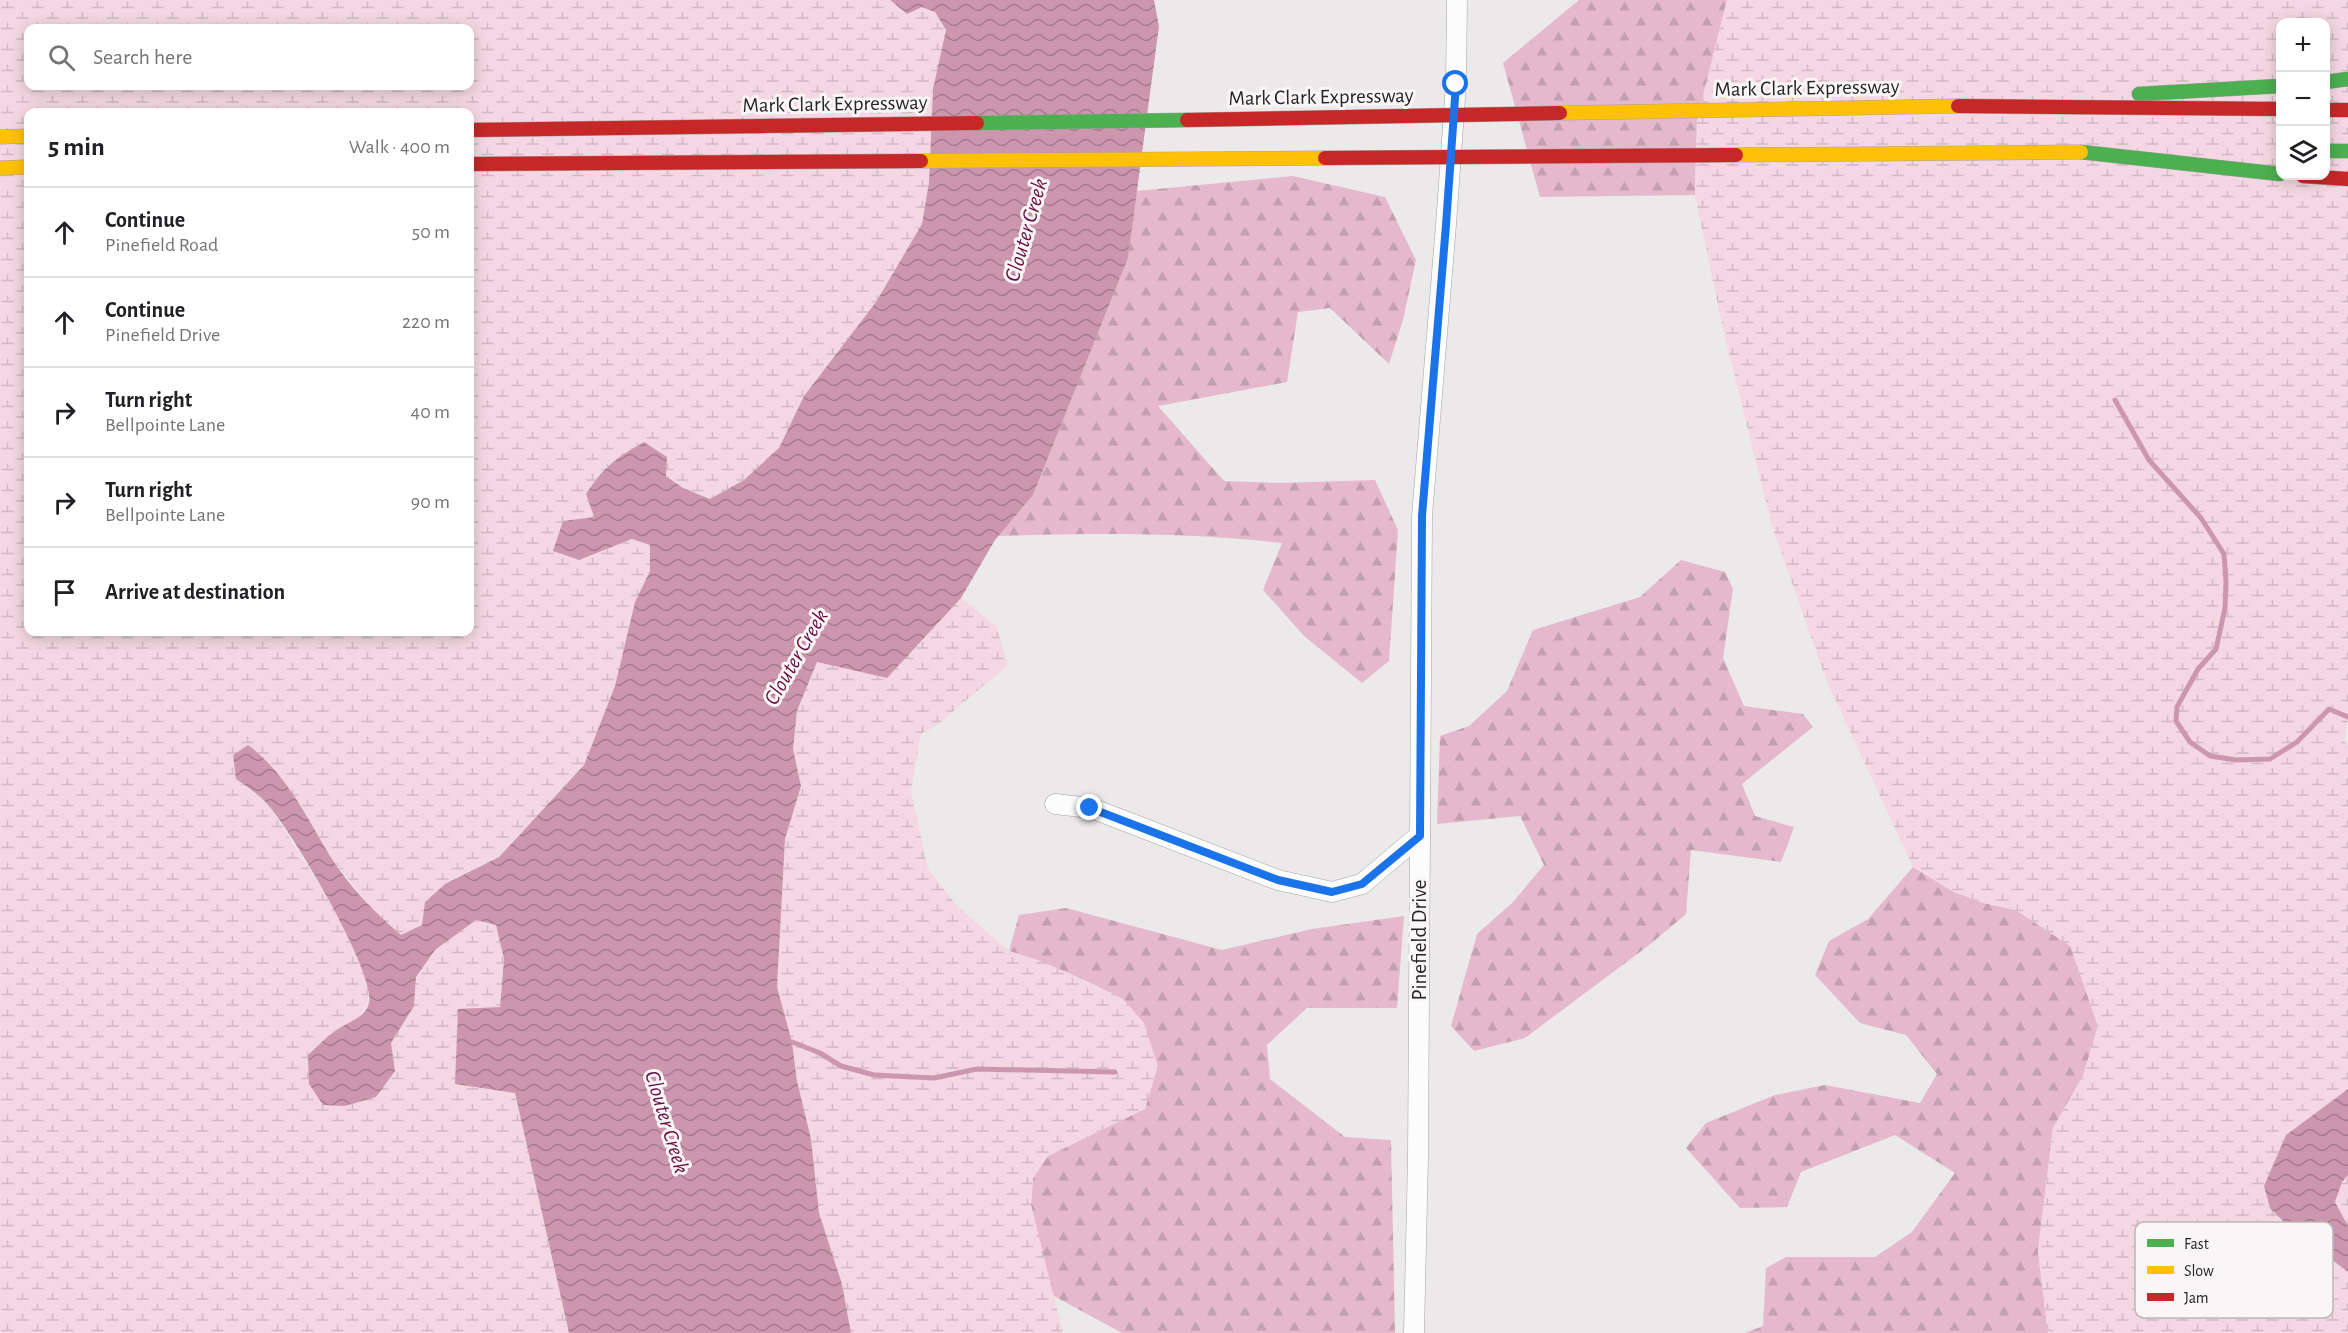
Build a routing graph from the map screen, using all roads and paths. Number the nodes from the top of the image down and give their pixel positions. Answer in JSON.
{"nodes":[{"id":1,"x":1457,"y":0,"type":"edge"},
{"id":2,"x":2348,"y":80,"type":"edge"},
{"id":3,"x":2330,"y":82,"type":"edge"},
{"id":4,"x":2276,"y":86,"type":"edge"},
{"id":5,"x":1945,"y":106,"type":"junction"},
{"id":6,"x":2276,"y":109,"type":"edge"},
{"id":7,"x":2330,"y":110,"type":"edge"},
{"id":8,"x":2348,"y":110,"type":"edge"},
{"id":9,"x":474,"y":130,"type":"edge"},
{"id":10,"x":24,"y":136,"type":"edge"},
{"id":11,"x":0,"y":137,"type":"edge"},
{"id":12,"x":2330,"y":151,"type":"edge"},
{"id":13,"x":2348,"y":151,"type":"edge"},
{"id":14,"x":2210,"y":152,"type":"dead end"},
{"id":15,"x":2081,"y":153,"type":"junction"},
{"id":16,"x":474,"y":164,"type":"edge"},
{"id":17,"x":0,"y":168,"type":"edge"},
{"id":18,"x":24,"y":168,"type":"edge"},
{"id":19,"x":2276,"y":174,"type":"edge"},
{"id":20,"x":2330,"y":178,"type":"edge"},
{"id":21,"x":2348,"y":179,"type":"edge"},
{"id":22,"x":1055,"y":804,"type":"dead end"},
{"id":23,"x":1420,"y":836,"type":"junction"},
{"id":24,"x":1414,"y":1333,"type":"edge"}],
"edges":[{"from":1,"to":23,"type":"street","name":"Pinefield Drive"},
{"from":2,"to":3,"type":"highway"},
{"from":4,"to":5,"type":"highway","bridge":true},
{"from":5,"to":6,"type":"highway","name":"Mark Clark Expressway","bridge":true},
{"from":5,"to":9,"type":"highway","name":"Mark Clark Expressway","bridge":true},
{"from":7,"to":8,"type":"highway"},
{"from":10,"to":11,"type":"highway"},
{"from":12,"to":13,"type":"highway"},
{"from":14,"to":15,"type":"highway"},
{"from":15,"to":16,"type":"highway","bridge":true},
{"from":15,"to":19,"type":"highway"},
{"from":17,"to":18,"type":"highway"},
{"from":20,"to":21,"type":"highway"},
{"from":22,"to":23,"type":"street"},
{"from":23,"to":24,"type":"street","name":"Pinefield Drive"}]}
